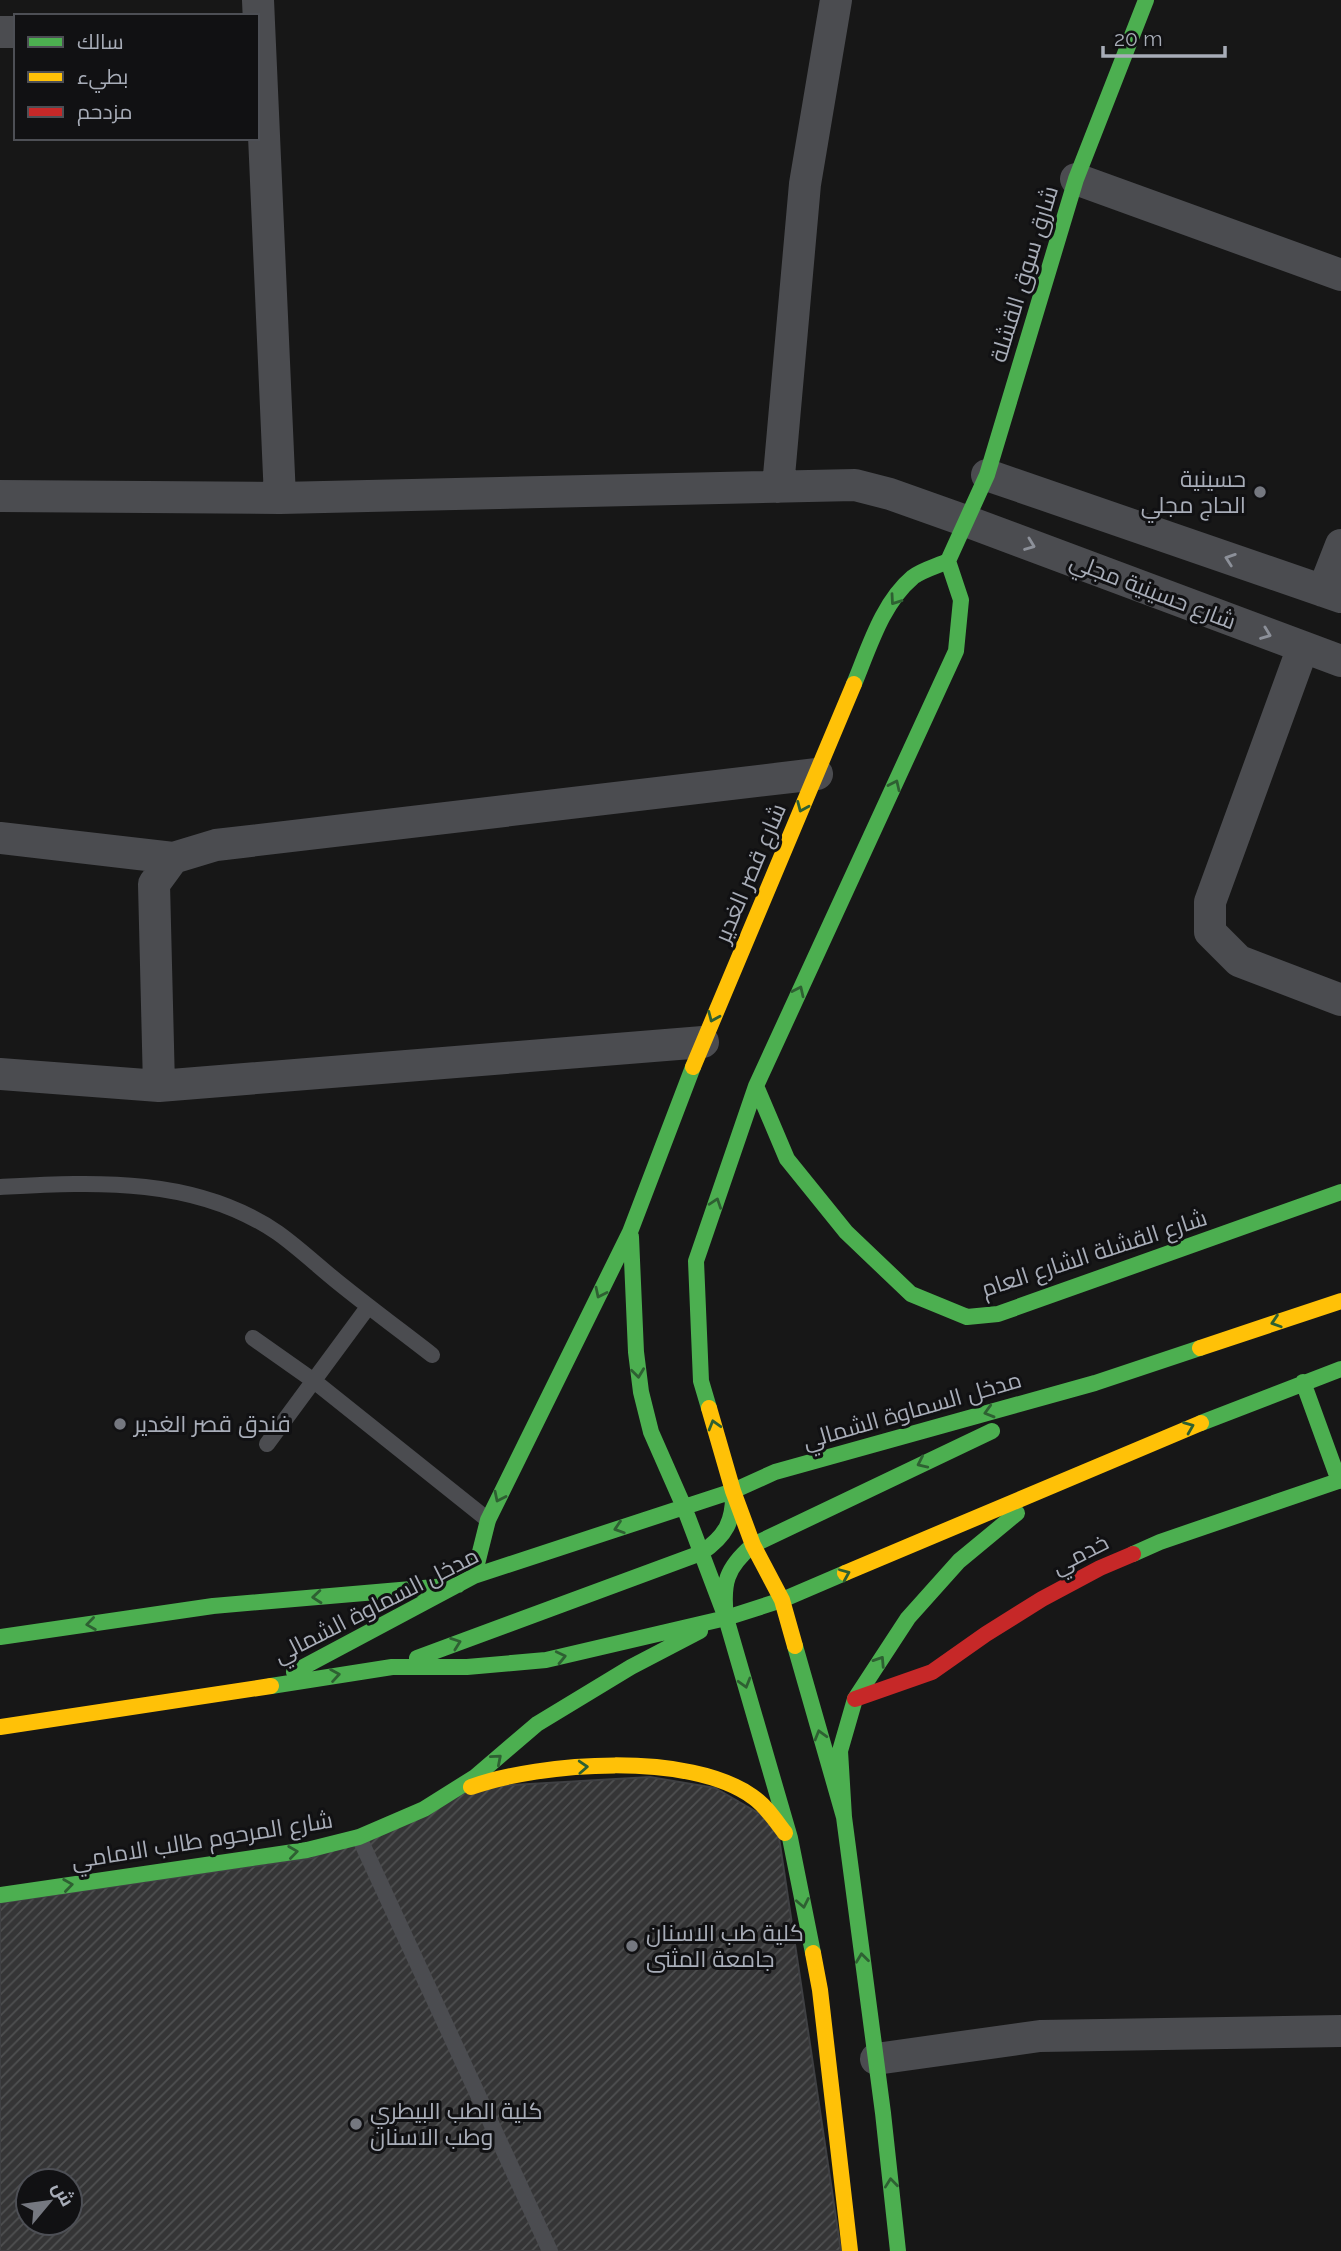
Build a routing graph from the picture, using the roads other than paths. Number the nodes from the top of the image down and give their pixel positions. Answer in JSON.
{"nodes":[{"id":1,"x":836,"y":0,"type":"edge"},
{"id":2,"x":1146,"y":0,"type":"edge"},
{"id":3,"x":259,"y":35,"type":"edge"},
{"id":4,"x":1076,"y":179,"type":"junction"},
{"id":5,"x":1341,"y":275,"type":"edge"},
{"id":6,"x":988,"y":475,"type":"junction"},
{"id":7,"x":778,"y":487,"type":"junction"},
{"id":8,"x":0,"y":496,"type":"edge"},
{"id":9,"x":280,"y":498,"type":"junction"},
{"id":10,"x":966,"y":521,"type":"junction"},
{"id":11,"x":1341,"y":545,"type":"edge"},
{"id":12,"x":948,"y":561,"type":"junction"},
{"id":13,"x":1332,"y":594,"type":"edge"},
{"id":14,"x":1303,"y":647,"type":"junction"},
{"id":15,"x":1341,"y":661,"type":"edge"},
{"id":16,"x":817,"y":774,"type":"junction"},
{"id":17,"x":0,"y":838,"type":"edge"},
{"id":18,"x":173,"y":858,"type":"junction"},
{"id":19,"x":1341,"y":1000,"type":"edge"},
{"id":20,"x":703,"y":1042,"type":"junction"},
{"id":21,"x":0,"y":1074,"type":"edge"},
{"id":22,"x":159,"y":1086,"type":"junction"},
{"id":23,"x":756,"y":1086,"type":"junction"},
{"id":24,"x":0,"y":1187,"type":"edge"},
{"id":25,"x":1341,"y":1192,"type":"edge"},
{"id":26,"x":630,"y":1232,"type":"junction"},
{"id":27,"x":1341,"y":1301,"type":"edge"},
{"id":28,"x":368,"y":1307,"type":"junction"},
{"id":29,"x":253,"y":1338,"type":"dead end"},
{"id":30,"x":432,"y":1355,"type":"dead end"},
{"id":31,"x":1341,"y":1369,"type":"edge"},
{"id":32,"x":314,"y":1381,"type":"junction"},
{"id":33,"x":1303,"y":1382,"type":"junction"},
{"id":34,"x":1095,"y":1383,"type":"junction"},
{"id":35,"x":1165,"y":1437,"type":"junction"},
{"id":36,"x":267,"y":1444,"type":"dead end"},
{"id":37,"x":1340,"y":1481,"type":"edge"},
{"id":38,"x":733,"y":1490,"type":"junction"},
{"id":39,"x":684,"y":1507,"type":"junction"},
{"id":40,"x":488,"y":1520,"type":"junction"},
{"id":41,"x":753,"y":1545,"type":"junction"},
{"id":42,"x":701,"y":1553,"type":"junction"},
{"id":43,"x":474,"y":1576,"type":"junction"},
{"id":44,"x":458,"y":1585,"type":"junction"},
{"id":45,"x":782,"y":1600,"type":"junction"},
{"id":46,"x":726,"y":1618,"type":"junction"},
{"id":47,"x":0,"y":1637,"type":"edge"},
{"id":48,"x":391,"y":1667,"type":"junction"},
{"id":49,"x":268,"y":1686,"type":"junction"},
{"id":50,"x":855,"y":1699,"type":"junction"},
{"id":51,"x":0,"y":1727,"type":"edge"},
{"id":52,"x":424,"y":1808,"type":"junction"},
{"id":53,"x":844,"y":1817,"type":"junction"},
{"id":54,"x":359,"y":1837,"type":"junction"},
{"id":55,"x":790,"y":1838,"type":"junction"},
{"id":56,"x":0,"y":1895,"type":"edge"},
{"id":57,"x":1341,"y":2031,"type":"edge"},
{"id":58,"x":876,"y":2059,"type":"junction"},
{"id":59,"x":550,"y":2251,"type":"edge"},
{"id":60,"x":850,"y":2251,"type":"edge"},
{"id":61,"x":898,"y":2251,"type":"edge"}],
"edges":[{"from":1,"to":7,"type":"street"},
{"from":2,"to":4,"type":"main road","name":"شارق سوق القشلة"},
{"from":3,"to":9,"type":"street"},
{"from":4,"to":5,"type":"street"},
{"from":4,"to":6,"type":"main road","name":"شارق سوق القشلة"},
{"from":6,"to":10,"type":"main road","name":"شارق سوق القشلة"},
{"from":13,"to":6,"type":"street","one_way":true},
{"from":7,"to":9,"type":"street","name":"شارع حسينية مجلي"},
{"from":7,"to":10,"type":"street","name":"شارع حسينية مجلي"},
{"from":8,"to":9,"type":"street","name":"شارع حسينية مجلي"},
{"from":10,"to":12,"type":"main road","name":"شارق سوق القشلة"},
{"from":10,"to":14,"type":"street","name":"شارع حسينية مجلي","one_way":true},
{"from":11,"to":13,"type":"street"},
{"from":12,"to":16,"type":"main road","name":"شارع قصر الغدير","one_way":true},
{"from":23,"to":12,"type":"main road","one_way":true},
{"from":14,"to":15,"type":"street","name":"شارع حسينية مجلي"},
{"from":14,"to":19,"type":"street"},
{"from":16,"to":18,"type":"street"},
{"from":16,"to":20,"type":"main road","name":"شارع قصر الغدير","one_way":true},
{"from":17,"to":18,"type":"street"},
{"from":18,"to":22,"type":"street"},
{"from":20,"to":22,"type":"street"},
{"from":20,"to":26,"type":"main road","name":"شارع قصر الغدير"},
{"from":21,"to":22,"type":"street"},
{"from":23,"to":25,"type":"main road","name":"شارع القشلة الشارع العام"},
{"from":38,"to":23,"type":"main road","one_way":true},
{"from":24,"to":28,"type":"lane"},
{"from":26,"to":39,"type":"main road","one_way":true},
{"from":26,"to":40,"type":"main road","name":"شارع قصر الغدير","one_way":true},
{"from":27,"to":34,"type":"main road","name":"مدخل السماوة الشمالي","one_way":true},
{"from":28,"to":30,"type":"lane"},
{"from":28,"to":32,"type":"lane"},
{"from":29,"to":32,"type":"lane"},
{"from":31,"to":33,"type":"main road","name":"مدخل السماوة الشمالي"},
{"from":32,"to":36,"type":"lane"},
{"from":32,"to":40,"type":"lane"},
{"from":35,"to":33,"type":"main road","name":"مدخل السماوة الشمالي","one_way":true},
{"from":33,"to":37,"type":"main road"},
{"from":34,"to":38,"type":"main road","name":"مدخل السماوة الشمالي","one_way":true},
{"from":34,"to":41,"type":"main road","one_way":true},
{"from":45,"to":35,"type":"main road","name":"مدخل السماوة الشمالي","one_way":true},
{"from":50,"to":35,"type":"main road","one_way":true},
{"from":37,"to":50,"type":"main road","name":"خدمي"},
{"from":38,"to":39,"type":"main road","name":"مدخل السماوة الشمالي"},
{"from":38,"to":41,"type":"main road"},
{"from":38,"to":42,"type":"main road"},
{"from":39,"to":42,"type":"main road"},
{"from":39,"to":43,"type":"main road","name":"مدخل السماوة الشمالي","one_way":true},
{"from":40,"to":43,"type":"main road","name":"شارع قصر الغدير"},
{"from":41,"to":45,"type":"main road"},
{"from":41,"to":46,"type":"main road"},
{"from":42,"to":46,"type":"main road"},
{"from":48,"to":42,"type":"main road","one_way":true},
{"from":43,"to":44,"type":"main road","name":"مدخل السماوة الشمالي"},
{"from":44,"to":47,"type":"main road","one_way":true},
{"from":44,"to":49,"type":"main road","name":"مدخل السماوة الشمالي"},
{"from":45,"to":46,"type":"main road","name":"مدخل السماوة الشمالي"},
{"from":53,"to":45,"type":"main road","one_way":true},
{"from":48,"to":46,"type":"main road","name":"مدخل السماوة الشمالي","one_way":true},
{"from":52,"to":46,"type":"main road","name":"شارع المرحوم طالب الامامي","one_way":true},
{"from":46,"to":55,"type":"main road","one_way":true},
{"from":49,"to":48,"type":"main road","name":"مدخل السماوة الشمالي","one_way":true},
{"from":49,"to":51,"type":"main road"},
{"from":50,"to":53,"type":"main road"},
{"from":52,"to":54,"type":"main road","name":"شارع المرحوم طالب الامامي"},
{"from":52,"to":55,"type":"main road","one_way":true},
{"from":58,"to":53,"type":"main road","one_way":true},
{"from":56,"to":54,"type":"main road","name":"شارع المرحوم طالب الامامي","one_way":true},
{"from":54,"to":59,"type":"lane"},
{"from":55,"to":60,"type":"main road","one_way":true},
{"from":57,"to":58,"type":"street"},
{"from":61,"to":58,"type":"main road","one_way":true}]}
